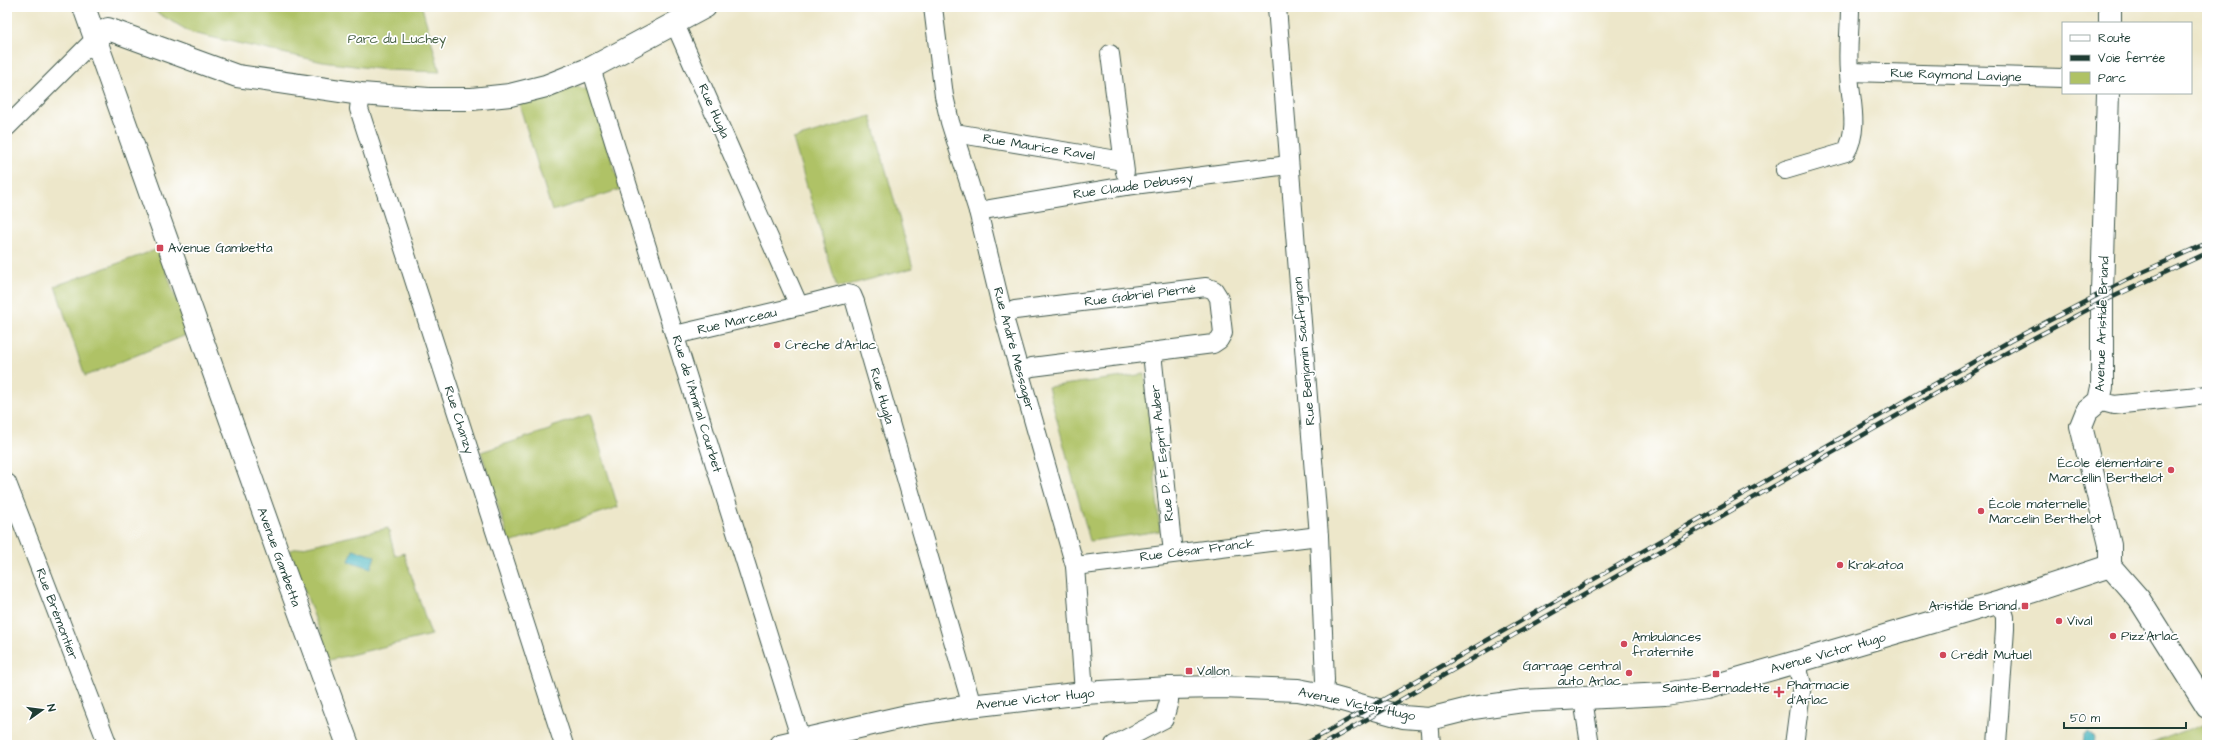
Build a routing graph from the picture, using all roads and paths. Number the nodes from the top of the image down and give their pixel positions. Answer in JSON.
{"nodes":[{"id":1,"x":84,"y":7,"type":"edge"},
{"id":2,"x":705,"y":7,"type":"edge"},
{"id":3,"x":933,"y":7,"type":"edge"},
{"id":4,"x":1277,"y":7,"type":"edge"},
{"id":5,"x":1850,"y":7,"type":"edge"},
{"id":6,"x":2110,"y":7,"type":"edge"},
{"id":7,"x":2110,"y":22,"type":"edge"},
{"id":8,"x":675,"y":24,"type":"junction"},
{"id":9,"x":95,"y":39,"type":"junction"},
{"id":10,"x":1110,"y":54,"type":"dead end"},
{"id":11,"x":591,"y":68,"type":"junction"},
{"id":12,"x":1849,"y":72,"type":"junction"},
{"id":13,"x":2062,"y":78,"type":"edge"},
{"id":14,"x":360,"y":94,"type":"junction"},
{"id":15,"x":2108,"y":94,"type":"edge"},
{"id":16,"x":7,"y":127,"type":"edge"},
{"id":17,"x":955,"y":133,"type":"junction"},
{"id":18,"x":1123,"y":162,"type":"junction"},
{"id":19,"x":1288,"y":165,"type":"junction"},
{"id":20,"x":1785,"y":170,"type":"dead end"},
{"id":21,"x":1126,"y":186,"type":"junction"},
{"id":22,"x":978,"y":211,"type":"junction"},
{"id":23,"x":799,"y":306,"type":"junction"},
{"id":24,"x":1003,"y":314,"type":"junction"},
{"id":25,"x":675,"y":335,"type":"junction"},
{"id":26,"x":1152,"y":353,"type":"junction"},
{"id":27,"x":1020,"y":371,"type":"junction"},
{"id":28,"x":2207,"y":395,"type":"edge"},
{"id":29,"x":2099,"y":401,"type":"junction"},
{"id":30,"x":7,"y":483,"type":"edge"},
{"id":31,"x":1319,"y":536,"type":"junction"},
{"id":32,"x":1173,"y":553,"type":"junction"},
{"id":33,"x":1075,"y":566,"type":"junction"},
{"id":34,"x":2110,"y":566,"type":"junction"},
{"id":35,"x":2000,"y":602,"type":"junction"},
{"id":36,"x":1796,"y":662,"type":"junction"},
{"id":37,"x":1169,"y":688,"type":"junction"},
{"id":38,"x":1084,"y":693,"type":"junction"},
{"id":39,"x":1324,"y":694,"type":"junction"},
{"id":40,"x":1584,"y":698,"type":"junction"},
{"id":41,"x":970,"y":706,"type":"junction"},
{"id":42,"x":2207,"y":707,"type":"edge"},
{"id":43,"x":1429,"y":719,"type":"junction"},
{"id":44,"x":802,"y":740,"type":"junction"},
{"id":45,"x":108,"y":745,"type":"edge"},
{"id":46,"x":348,"y":745,"type":"edge"},
{"id":47,"x":564,"y":745,"type":"edge"},
{"id":48,"x":780,"y":745,"type":"edge"},
{"id":49,"x":1114,"y":745,"type":"edge"},
{"id":50,"x":1431,"y":745,"type":"edge"},
{"id":51,"x":1590,"y":745,"type":"edge"},
{"id":52,"x":1794,"y":745,"type":"edge"},
{"id":53,"x":1997,"y":745,"type":"edge"}],
"edges":[{"from":1,"to":9,"type":"street","name":"Avenue Gambetta"},
{"from":2,"to":8,"type":"street"},
{"from":3,"to":17,"type":"street","name":"Rue André Messager"},
{"from":4,"to":19,"type":"street","name":"Rue Benjamin Saufrignon"},
{"from":5,"to":12,"type":"street"},
{"from":6,"to":7,"type":"street"},
{"from":8,"to":11,"type":"street"},
{"from":8,"to":23,"type":"street","name":"Rue Hugla"},
{"from":9,"to":14,"type":"street"},
{"from":9,"to":16,"type":"street"},
{"from":9,"to":46,"type":"street","name":"Avenue Gambetta"},
{"from":10,"to":18,"type":"street"},
{"from":11,"to":14,"type":"street"},
{"from":11,"to":25,"type":"street","name":"Rue de l'Amiral Courbet"},
{"from":12,"to":13,"type":"street","name":"Rue Raymond Lavigne"},
{"from":12,"to":20,"type":"street"},
{"from":14,"to":47,"type":"street","name":"Rue Chanzy"},
{"from":15,"to":29,"type":"street","name":"Avenue Aristide Briand"},
{"from":17,"to":18,"type":"street","name":"Rue Maurice Ravel"},
{"from":17,"to":22,"type":"street","name":"Rue André Messager"},
{"from":18,"to":21,"type":"street"},
{"from":19,"to":21,"type":"street","name":"Rue Claude Debussy"},
{"from":19,"to":31,"type":"street","name":"Rue Benjamin Saufrignon"},
{"from":21,"to":22,"type":"street","name":"Rue Claude Debussy"},
{"from":22,"to":24,"type":"street","name":"Rue André Messager"},
{"from":23,"to":25,"type":"street","name":"Rue Marceau"},
{"from":23,"to":41,"type":"street","name":"Rue Hugla"},
{"from":24,"to":26,"type":"street","name":"Rue Gabriel Pierné"},
{"from":24,"to":27,"type":"street","name":"Rue André Messager"},
{"from":25,"to":44,"type":"street","name":"Rue de l'Amiral Courbet"},
{"from":26,"to":27,"type":"street","name":"Rue Gabriel Pierné"},
{"from":26,"to":32,"type":"street","name":"Rue D. F. Esprit Auber"},
{"from":27,"to":33,"type":"street","name":"Rue André Messager"},
{"from":28,"to":29,"type":"street"},
{"from":29,"to":34,"type":"street","name":"Avenue Aristide Briand"},
{"from":30,"to":45,"type":"street","name":"Rue Brémontier"},
{"from":31,"to":32,"type":"street","name":"Rue César Franck"},
{"from":31,"to":39,"type":"street","name":"Rue Benjamin Saufrignon"},
{"from":32,"to":33,"type":"street","name":"Rue César Franck"},
{"from":33,"to":38,"type":"street","name":"Rue André Messager"},
{"from":34,"to":35,"type":"street","name":"Avenue Victor Hugo"},
{"from":34,"to":42,"type":"street"},
{"from":35,"to":36,"type":"street","name":"Avenue Victor Hugo"},
{"from":35,"to":53,"type":"street"},
{"from":36,"to":40,"type":"street","name":"Avenue Victor Hugo"},
{"from":36,"to":52,"type":"street"},
{"from":37,"to":38,"type":"street","name":"Avenue Victor Hugo"},
{"from":37,"to":39,"type":"street","name":"Avenue Victor Hugo"},
{"from":37,"to":49,"type":"street"},
{"from":38,"to":41,"type":"street","name":"Avenue Victor Hugo"},
{"from":39,"to":43,"type":"street","name":"Avenue Victor Hugo"},
{"from":40,"to":43,"type":"street","name":"Avenue Victor Hugo"},
{"from":40,"to":51,"type":"street"},
{"from":41,"to":44,"type":"street","name":"Avenue Victor Hugo"},
{"from":43,"to":50,"type":"street"},
{"from":44,"to":48,"type":"street","name":"Avenue Victor Hugo"}]}
